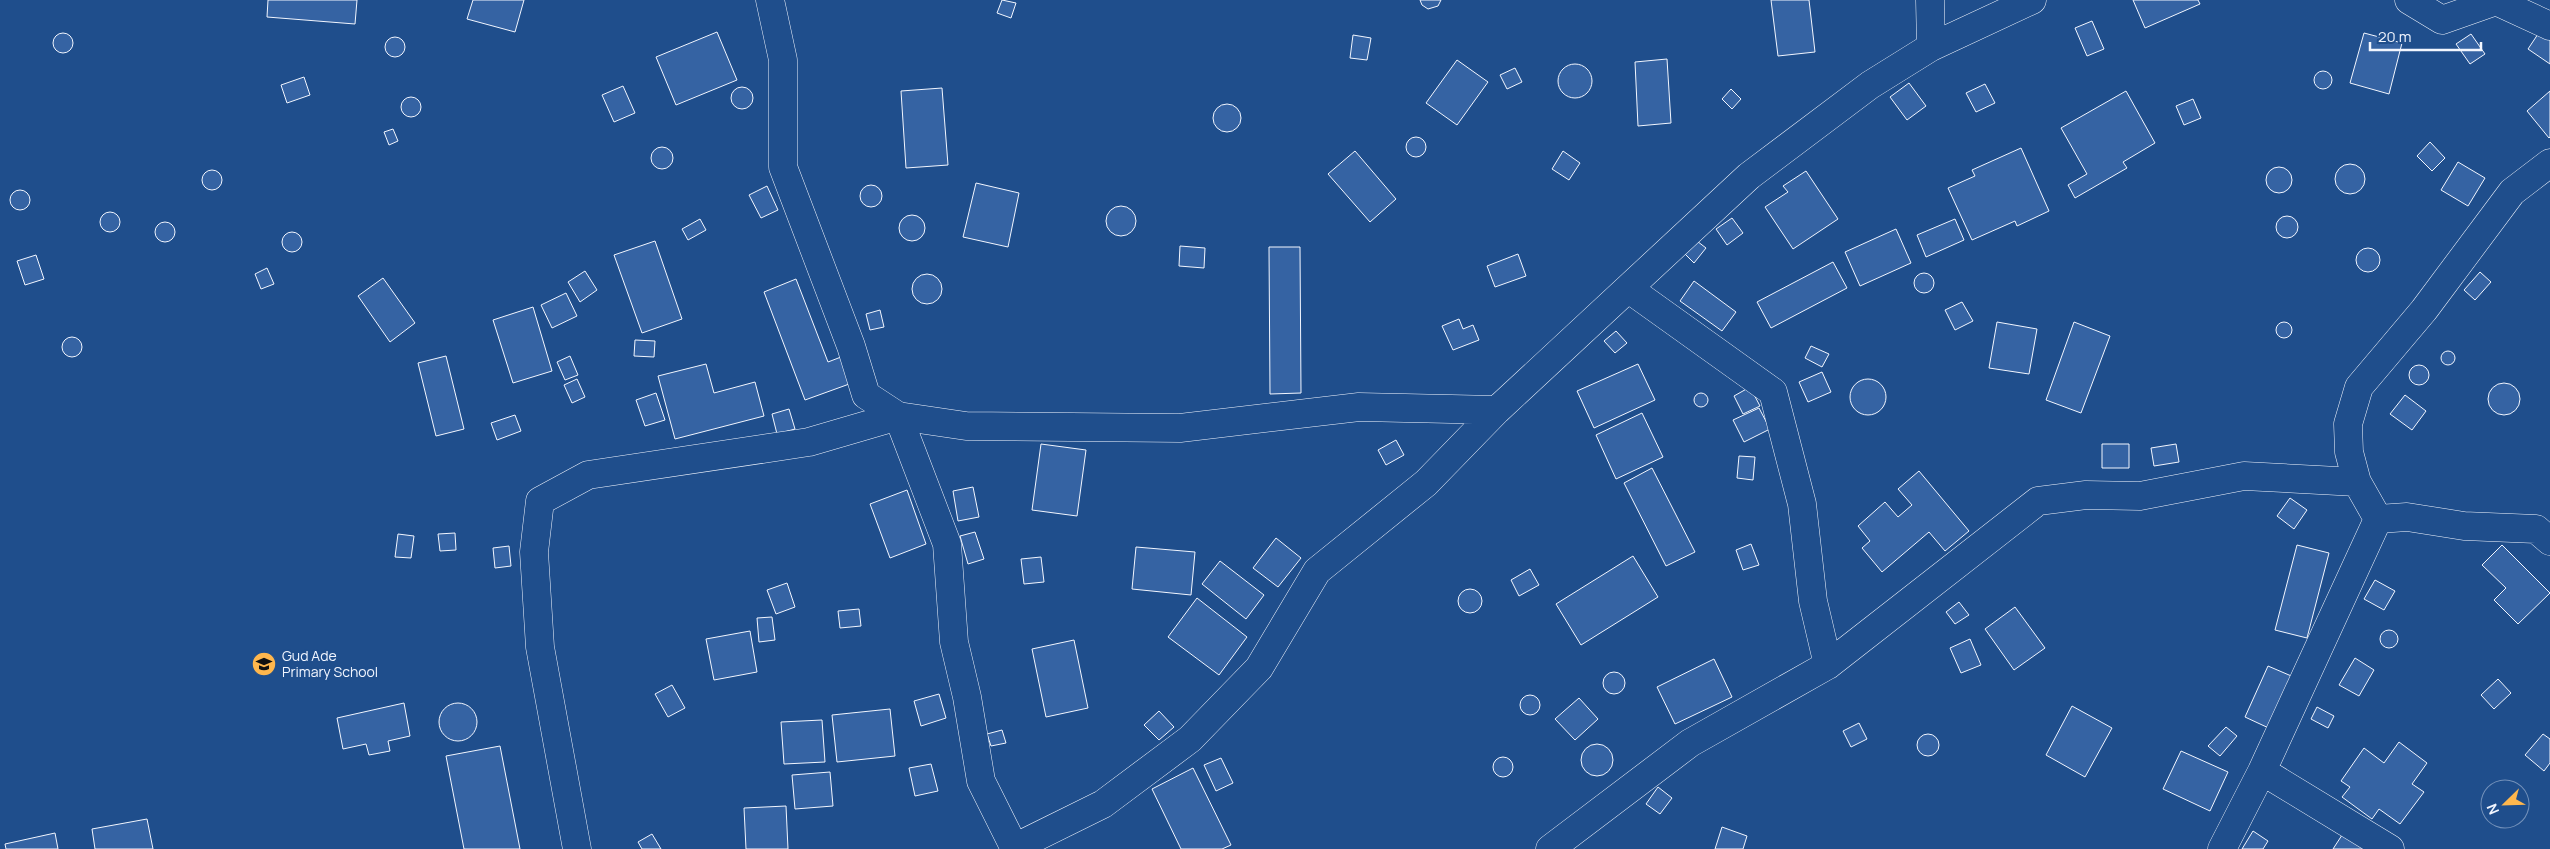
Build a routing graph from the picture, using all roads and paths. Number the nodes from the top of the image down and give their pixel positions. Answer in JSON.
{"nodes":[{"id":1,"x":770,"y":0,"type":"edge"},
{"id":2,"x":1930,"y":0,"type":"edge"},
{"id":3,"x":2032,"y":0,"type":"edge"},
{"id":4,"x":2410,"y":0,"type":"edge"},
{"id":5,"x":2550,"y":26,"type":"edge"},
{"id":6,"x":1931,"y":47,"type":"junction"},
{"id":7,"x":2550,"y":163,"type":"edge"},
{"id":8,"x":1629,"y":289,"type":"junction"},
{"id":9,"x":1497,"y":410,"type":"junction"},
{"id":10,"x":898,"y":416,"type":"junction"},
{"id":11,"x":2357,"y":482,"type":"junction"},
{"id":12,"x":2378,"y":519,"type":"junction"},
{"id":13,"x":2550,"y":541,"type":"edge"},
{"id":14,"x":1828,"y":665,"type":"junction"},
{"id":15,"x":2262,"y":771,"type":"junction"},
{"id":16,"x":1014,"y":848,"type":"edge"},
{"id":17,"x":577,"y":849,"type":"edge"},
{"id":18,"x":1550,"y":849,"type":"edge"},
{"id":19,"x":2222,"y":849,"type":"edge"},
{"id":20,"x":2390,"y":849,"type":"edge"}],
"edges":[{"from":1,"to":10,"type":"street"},
{"from":2,"to":6,"type":"street"},
{"from":3,"to":6,"type":"street"},
{"from":4,"to":5,"type":"street"},
{"from":6,"to":8,"type":"street"},
{"from":7,"to":11,"type":"street"},
{"from":8,"to":9,"type":"street"},
{"from":8,"to":14,"type":"street"},
{"from":9,"to":10,"type":"street"},
{"from":9,"to":16,"type":"street"},
{"from":10,"to":16,"type":"street"},
{"from":10,"to":17,"type":"street"},
{"from":11,"to":12,"type":"street"},
{"from":11,"to":14,"type":"street"},
{"from":12,"to":13,"type":"street"},
{"from":12,"to":15,"type":"street"},
{"from":14,"to":18,"type":"street"},
{"from":15,"to":19,"type":"street"},
{"from":15,"to":20,"type":"street"}]}
